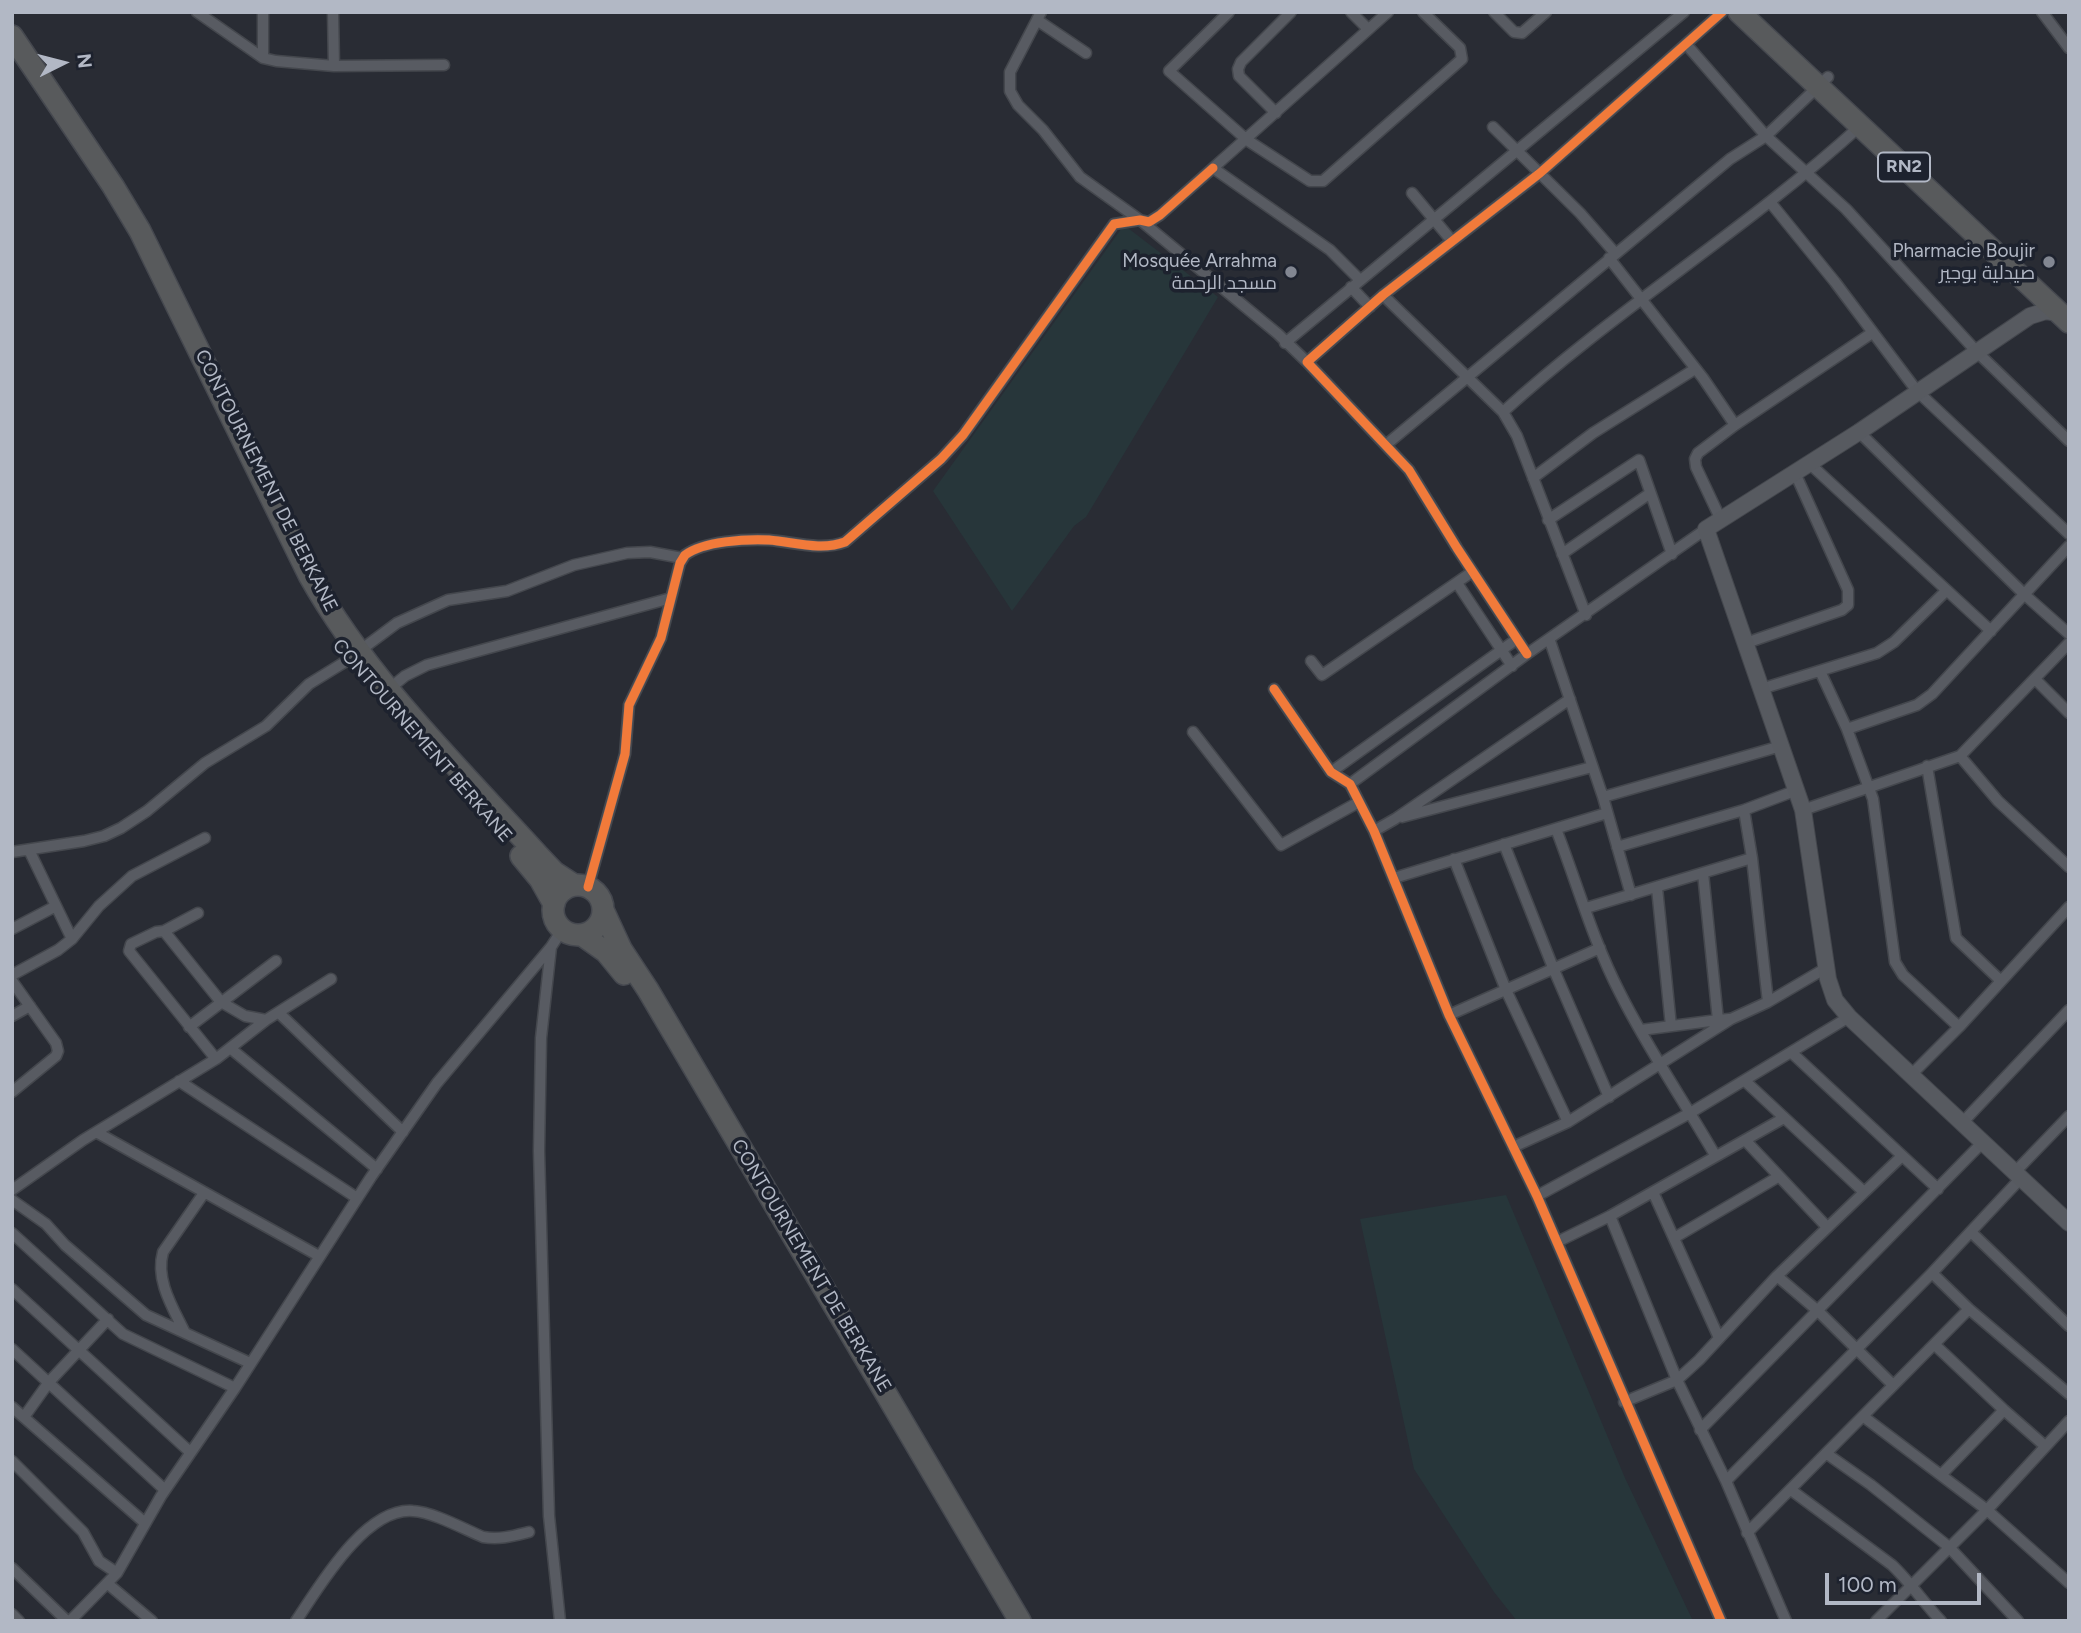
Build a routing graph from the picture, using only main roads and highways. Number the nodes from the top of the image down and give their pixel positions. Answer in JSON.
{"nodes":[{"id":1,"x":1739,"y":12,"type":"edge"},
{"id":2,"x":1759,"y":12,"type":"edge"},
{"id":3,"x":12,"y":36,"type":"edge"},
{"id":4,"x":12,"y":60,"type":"edge"},
{"id":5,"x":1823,"y":82,"type":"junction"},
{"id":6,"x":2066,"y":311,"type":"edge"},
{"id":7,"x":353,"y":656,"type":"junction"},
{"id":8,"x":581,"y":886,"type":"junction"},
{"id":9,"x":554,"y":904,"type":"junction"},
{"id":10,"x":603,"y":910,"type":"junction"},
{"id":11,"x":565,"y":937,"type":"junction"},
{"id":12,"x":1006,"y":1621,"type":"edge"},
{"id":13,"x":1020,"y":1621,"type":"edge"}],
"edges":[{"from":1,"to":5,"type":"highway","number":"RN2"},
{"from":2,"to":5,"type":"highway","number":"RN2"},
{"from":3,"to":7,"type":"highway","name":"CONTOURNEMENT DE BERKANE"},
{"from":4,"to":7,"type":"highway","name":"CONTOURNEMENT BERKANE"},
{"from":5,"to":6,"type":"highway","number":"RN2"},
{"from":5,"to":6,"type":"highway","number":"RN2"},
{"from":7,"to":8,"type":"highway","name":"CONTOURNEMENT DE BERKANE"},
{"from":7,"to":9,"type":"highway","name":"CONTOURNEMENT BERKANE"},
{"from":8,"to":9,"type":"highway"},
{"from":8,"to":10,"type":"highway"},
{"from":9,"to":11,"type":"highway"},
{"from":10,"to":11,"type":"highway"},
{"from":10,"to":13,"type":"highway","name":"CONTOURNEMENT DE BERKANE"},
{"from":11,"to":12,"type":"highway"}]}
